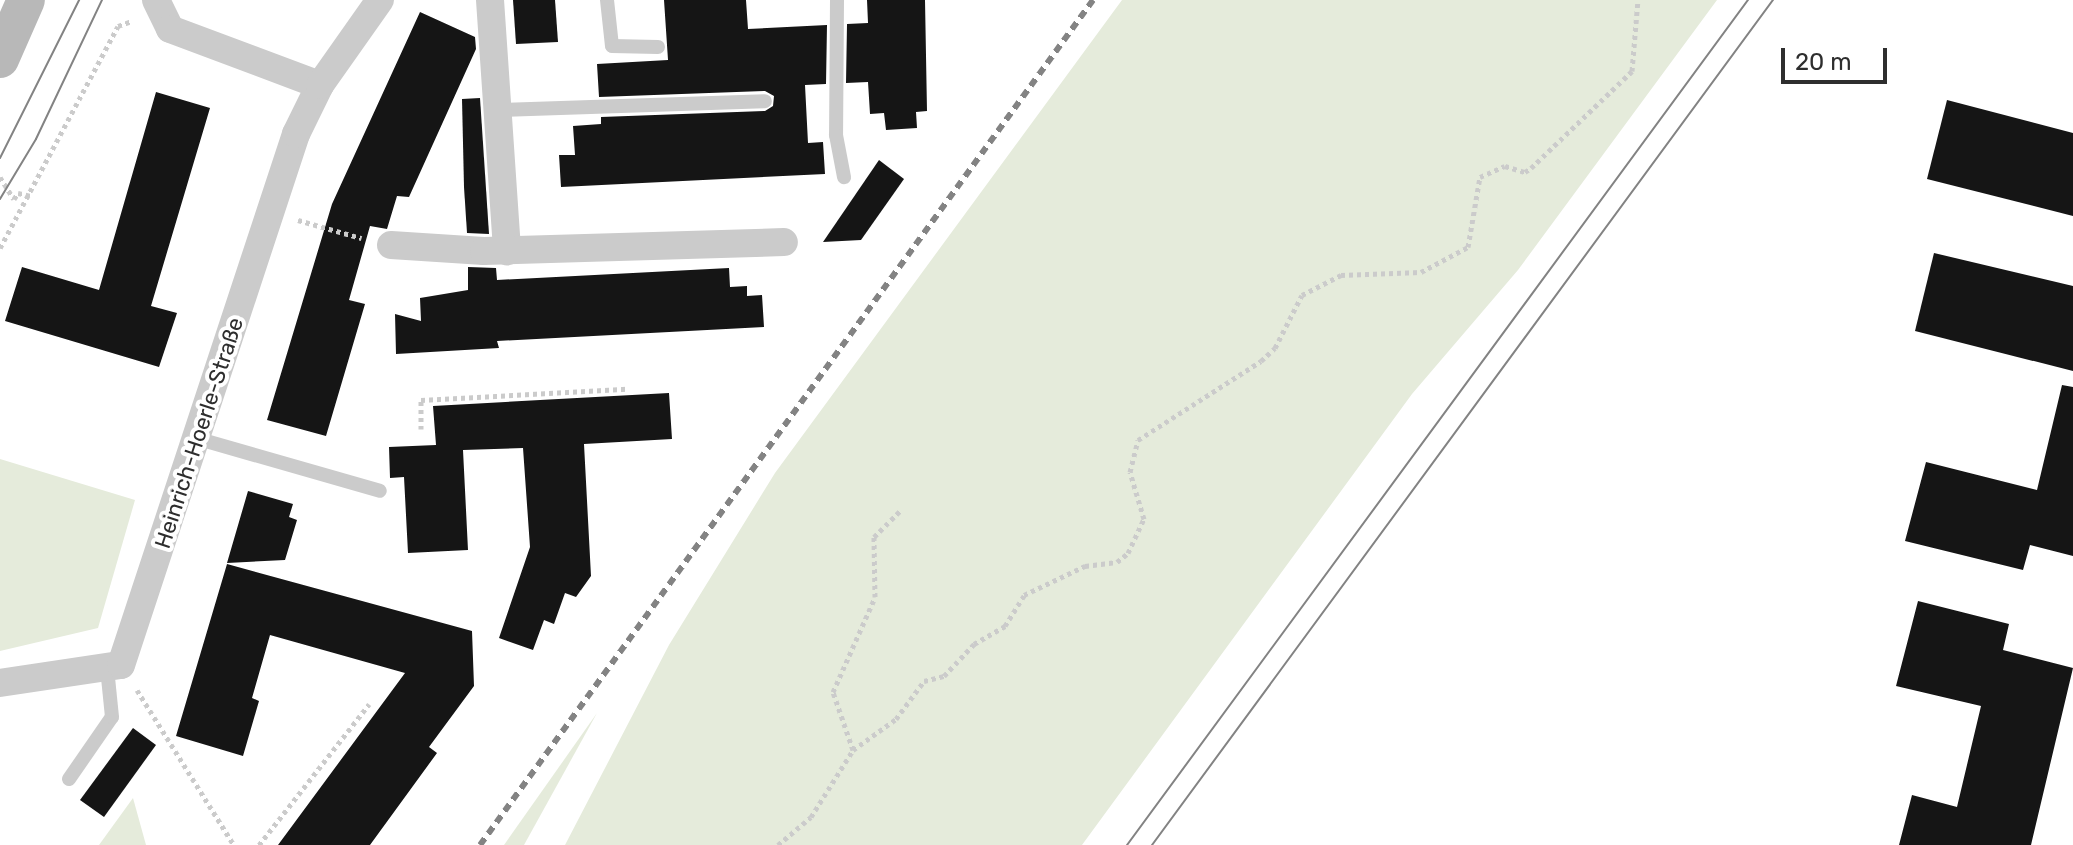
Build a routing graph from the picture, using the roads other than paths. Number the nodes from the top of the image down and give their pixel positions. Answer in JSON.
{"nodes":[{"id":1,"x":26,"y":0,"type":"edge"},
{"id":2,"x":380,"y":0,"type":"edge"},
{"id":3,"x":490,"y":0,"type":"edge"},
{"id":4,"x":607,"y":0,"type":"edge"},
{"id":5,"x":837,"y":0,"type":"edge"},
{"id":6,"x":158,"y":5,"type":"edge"},
{"id":7,"x":658,"y":47,"type":"dead end"},
{"id":8,"x":0,"y":59,"type":"edge"},
{"id":9,"x":320,"y":85,"type":"junction"},
{"id":10,"x":765,"y":101,"type":"dead end"},
{"id":11,"x":498,"y":110,"type":"junction"},
{"id":12,"x":844,"y":177,"type":"dead end"},
{"id":13,"x":784,"y":242,"type":"dead end"},
{"id":14,"x":391,"y":245,"type":"road end"},
{"id":15,"x":507,"y":251,"type":"junction"},
{"id":16,"x":199,"y":439,"type":"junction"},
{"id":17,"x":380,"y":491,"type":"dead end"},
{"id":18,"x":114,"y":666,"type":"junction"},
{"id":19,"x":0,"y":683,"type":"edge"},
{"id":20,"x":69,"y":779,"type":"dead end"}],
"edges":[{"from":1,"to":8,"type":"street"},
{"from":2,"to":9,"type":"street","name":"Heinrich-Hoerle-Straße"},
{"from":3,"to":11,"type":"street"},
{"from":4,"to":7,"type":"lane"},
{"from":5,"to":12,"type":"lane"},
{"from":6,"to":9,"type":"street"},
{"from":9,"to":16,"type":"street","name":"Heinrich-Hoerle-Straße"},
{"from":10,"to":11,"type":"lane"},
{"from":11,"to":15,"type":"street"},
{"from":13,"to":15,"type":"street"},
{"from":14,"to":15,"type":"street"},
{"from":16,"to":17,"type":"lane"},
{"from":16,"to":18,"type":"street","name":"Heinrich-Hoerle-Straße"},
{"from":18,"to":19,"type":"street"},
{"from":18,"to":20,"type":"lane"}]}
